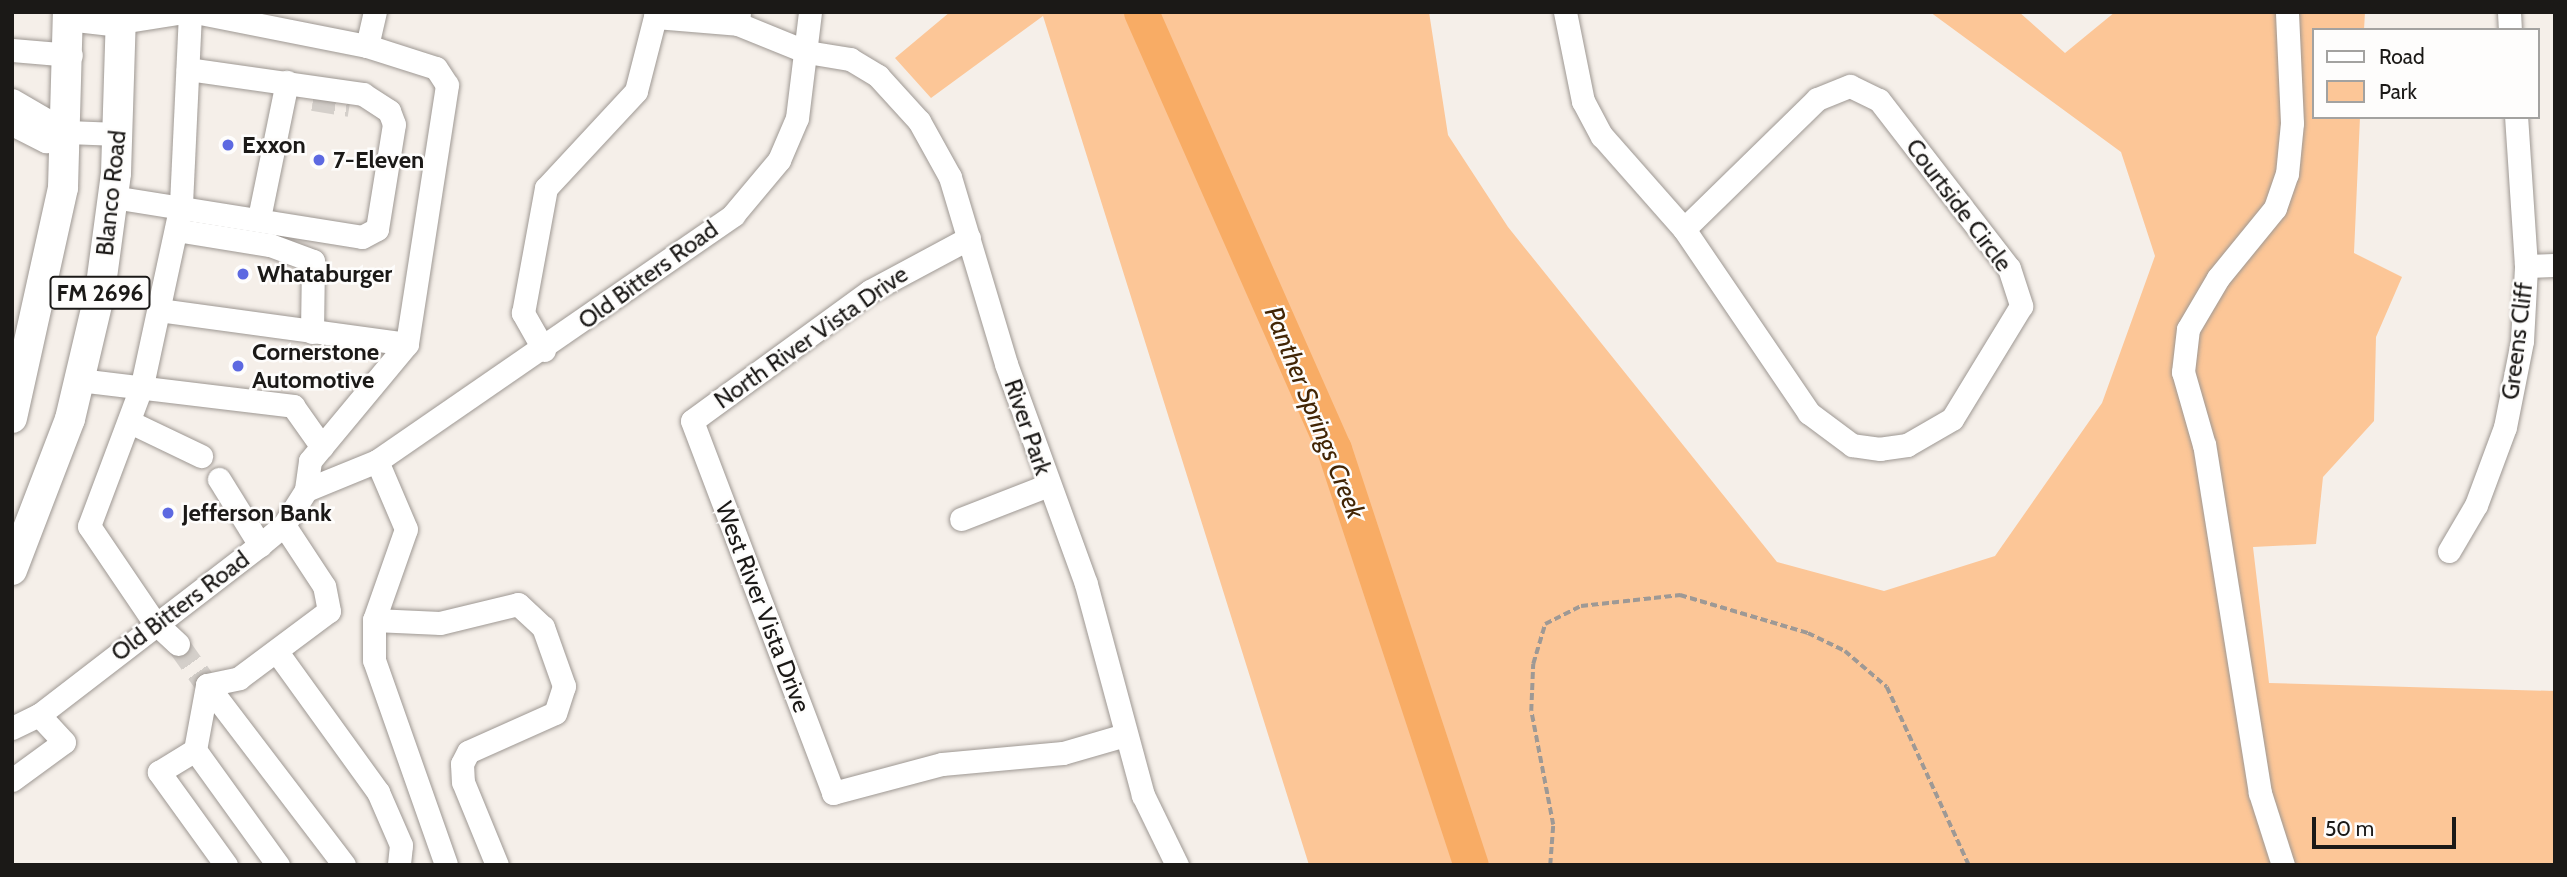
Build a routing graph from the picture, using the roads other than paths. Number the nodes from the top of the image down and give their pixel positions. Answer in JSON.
{"nodes":[{"id":1,"x":184,"y":12,"type":"edge"},
{"id":2,"x":193,"y":12,"type":"edge"},
{"id":3,"x":374,"y":12,"type":"edge"},
{"id":4,"x":810,"y":12,"type":"edge"},
{"id":5,"x":1565,"y":12,"type":"edge"},
{"id":6,"x":2287,"y":12,"type":"edge"},
{"id":7,"x":68,"y":14,"type":"edge"},
{"id":8,"x":121,"y":17,"type":"edge"},
{"id":9,"x":739,"y":18,"type":"edge"},
{"id":10,"x":367,"y":46,"type":"junction"},
{"id":11,"x":12,"y":50,"type":"edge"},
{"id":12,"x":807,"y":52,"type":"junction"},
{"id":13,"x":71,"y":55,"type":"junction"},
{"id":14,"x":188,"y":69,"type":"junction"},
{"id":15,"x":286,"y":88,"type":"junction"},
{"id":16,"x":313,"y":99,"type":"tunnel mouth"},
{"id":17,"x":12,"y":100,"type":"edge"},
{"id":18,"x":350,"y":104,"type":"tunnel mouth"},
{"id":19,"x":2516,"y":119,"type":"edge"},
{"id":20,"x":12,"y":124,"type":"edge"},
{"id":21,"x":394,"y":124,"type":"junction"},
{"id":22,"x":67,"y":132,"type":"junction"},
{"id":23,"x":118,"y":134,"type":"junction"},
{"id":24,"x":113,"y":197,"type":"junction"},
{"id":25,"x":181,"y":204,"type":"junction"},
{"id":26,"x":259,"y":218,"type":"junction"},
{"id":27,"x":1684,"y":229,"type":"junction"},
{"id":28,"x":176,"y":230,"type":"junction"},
{"id":29,"x":969,"y":238,"type":"junction"},
{"id":30,"x":2526,"y":265,"type":"junction"},
{"id":31,"x":2555,"y":265,"type":"edge"},
{"id":32,"x":159,"y":310,"type":"junction"},
{"id":33,"x":312,"y":332,"type":"junction"},
{"id":34,"x":407,"y":344,"type":"junction"},
{"id":35,"x":544,"y":350,"type":"junction"},
{"id":36,"x":79,"y":380,"type":"junction"},
{"id":37,"x":142,"y":385,"type":"junction"},
{"id":38,"x":12,"y":418,"type":"edge"},
{"id":39,"x":692,"y":421,"type":"joint"},
{"id":40,"x":130,"y":422,"type":"junction"},
{"id":41,"x":322,"y":447,"type":"junction"},
{"id":42,"x":201,"y":456,"type":"dead end"},
{"id":43,"x":377,"y":461,"type":"junction"},
{"id":44,"x":219,"y":479,"type":"dead end"},
{"id":45,"x":1048,"y":485,"type":"junction"},
{"id":46,"x":306,"y":490,"type":"junction"},
{"id":47,"x":961,"y":519,"type":"dead end"},
{"id":48,"x":284,"y":525,"type":"junction"},
{"id":49,"x":260,"y":545,"type":"junction"},
{"id":50,"x":2449,"y":551,"type":"dead end"},
{"id":51,"x":12,"y":570,"type":"edge"},
{"id":52,"x":374,"y":620,"type":"junction"},
{"id":53,"x":154,"y":622,"type":"junction"},
{"id":54,"x":178,"y":644,"type":"tunnel mouth"},
{"id":55,"x":277,"y":652,"type":"junction"},
{"id":56,"x":207,"y":685,"type":"junction"},
{"id":57,"x":39,"y":715,"type":"junction"},
{"id":58,"x":12,"y":728,"type":"edge"},
{"id":59,"x":1125,"y":735,"type":"junction"},
{"id":60,"x":195,"y":750,"type":"junction"},
{"id":61,"x":12,"y":780,"type":"edge"},
{"id":62,"x":226,"y":865,"type":"edge"},
{"id":63,"x":278,"y":865,"type":"edge"},
{"id":64,"x":344,"y":865,"type":"edge"},
{"id":65,"x":399,"y":865,"type":"edge"},
{"id":66,"x":446,"y":865,"type":"edge"},
{"id":67,"x":497,"y":865,"type":"edge"},
{"id":68,"x":1177,"y":865,"type":"edge"},
{"id":69,"x":2283,"y":865,"type":"edge"}],
"edges":[{"from":1,"to":8,"type":"street"},
{"from":2,"to":10,"type":"street"},
{"from":2,"to":14,"type":"street"},
{"from":3,"to":10,"type":"street"},
{"from":4,"to":12,"type":"street","name":"Old Bitters Road"},
{"from":5,"to":27,"type":"street","name":"Courtside Circle"},
{"from":6,"to":69,"type":"street"},
{"from":7,"to":8,"type":"main road"},
{"from":7,"to":13,"type":"main road","name":"Blanco Road","number":"FM 2696"},
{"from":8,"to":23,"type":"main road","name":"Blanco Road","number":"FM 2696"},
{"from":9,"to":12,"type":"street","name":"River Park"},
{"from":9,"to":35,"type":"street","name":"River Park"},
{"from":10,"to":34,"type":"street"},
{"from":11,"to":13,"type":"street"},
{"from":12,"to":29,"type":"street","name":"River Park"},
{"from":12,"to":35,"type":"street","name":"Old Bitters Road"},
{"from":13,"to":22,"type":"main road","name":"Blanco Road","number":"FM 2696"},
{"from":14,"to":15,"type":"street"},
{"from":14,"to":25,"type":"street"},
{"from":15,"to":16,"type":"street"},
{"from":15,"to":21,"type":"street"},
{"from":15,"to":26,"type":"street"},
{"from":17,"to":22,"type":"street"},
{"from":18,"to":21,"type":"street"},
{"from":19,"to":30,"type":"street","name":"Greens Cliff"},
{"from":20,"to":22,"type":"street"},
{"from":21,"to":26,"type":"street"},
{"from":22,"to":23,"type":"street"},
{"from":22,"to":38,"type":"main road","name":"Blanco Road","number":"FM 2696"},
{"from":23,"to":24,"type":"main road","name":"Blanco Road","number":"FM 2696"},
{"from":24,"to":25,"type":"street"},
{"from":24,"to":36,"type":"main road","name":"Blanco Road","number":"FM 2696"},
{"from":25,"to":26,"type":"street"},
{"from":25,"to":28,"type":"street"},
{"from":27,"to":27,"type":"street","name":"Courtside Circle"},
{"from":28,"to":32,"type":"street"},
{"from":28,"to":33,"type":"street"},
{"from":29,"to":39,"type":"street","name":"North River Vista Drive"},
{"from":29,"to":45,"type":"street","name":"River Park"},
{"from":30,"to":31,"type":"street"},
{"from":30,"to":50,"type":"street","name":"Greens Cliff"},
{"from":32,"to":33,"type":"street"},
{"from":32,"to":37,"type":"street"},
{"from":33,"to":34,"type":"street"},
{"from":34,"to":41,"type":"street"},
{"from":35,"to":43,"type":"street","name":"Old Bitters Road"},
{"from":36,"to":37,"type":"street"},
{"from":36,"to":51,"type":"main road","name":"Blanco Road","number":"FM 2696"},
{"from":37,"to":40,"type":"street"},
{"from":37,"to":41,"type":"street"},
{"from":39,"to":59,"type":"street","name":"West River Vista Drive"},
{"from":40,"to":42,"type":"street"},
{"from":40,"to":53,"type":"street"},
{"from":41,"to":46,"type":"street"},
{"from":43,"to":46,"type":"street","name":"Old Bitters Road"},
{"from":43,"to":52,"type":"street"},
{"from":44,"to":49,"type":"street"},
{"from":45,"to":47,"type":"street"},
{"from":45,"to":59,"type":"street","name":"River Park"},
{"from":46,"to":48,"type":"street","name":"Old Bitters Road"},
{"from":48,"to":49,"type":"street","name":"Old Bitters Road"},
{"from":48,"to":55,"type":"street"},
{"from":49,"to":53,"type":"street","name":"Old Bitters Road"},
{"from":52,"to":66,"type":"street"},
{"from":52,"to":67,"type":"street"},
{"from":53,"to":54,"type":"street"},
{"from":53,"to":57,"type":"street","name":"Old Bitters Road"},
{"from":55,"to":56,"type":"street"},
{"from":55,"to":65,"type":"street"},
{"from":56,"to":60,"type":"street"},
{"from":56,"to":64,"type":"street"},
{"from":57,"to":58,"type":"street","name":"Old Bitters Road"},
{"from":57,"to":61,"type":"street"},
{"from":59,"to":68,"type":"street","name":"River Park"},
{"from":60,"to":62,"type":"street"},
{"from":60,"to":63,"type":"street"}]}
